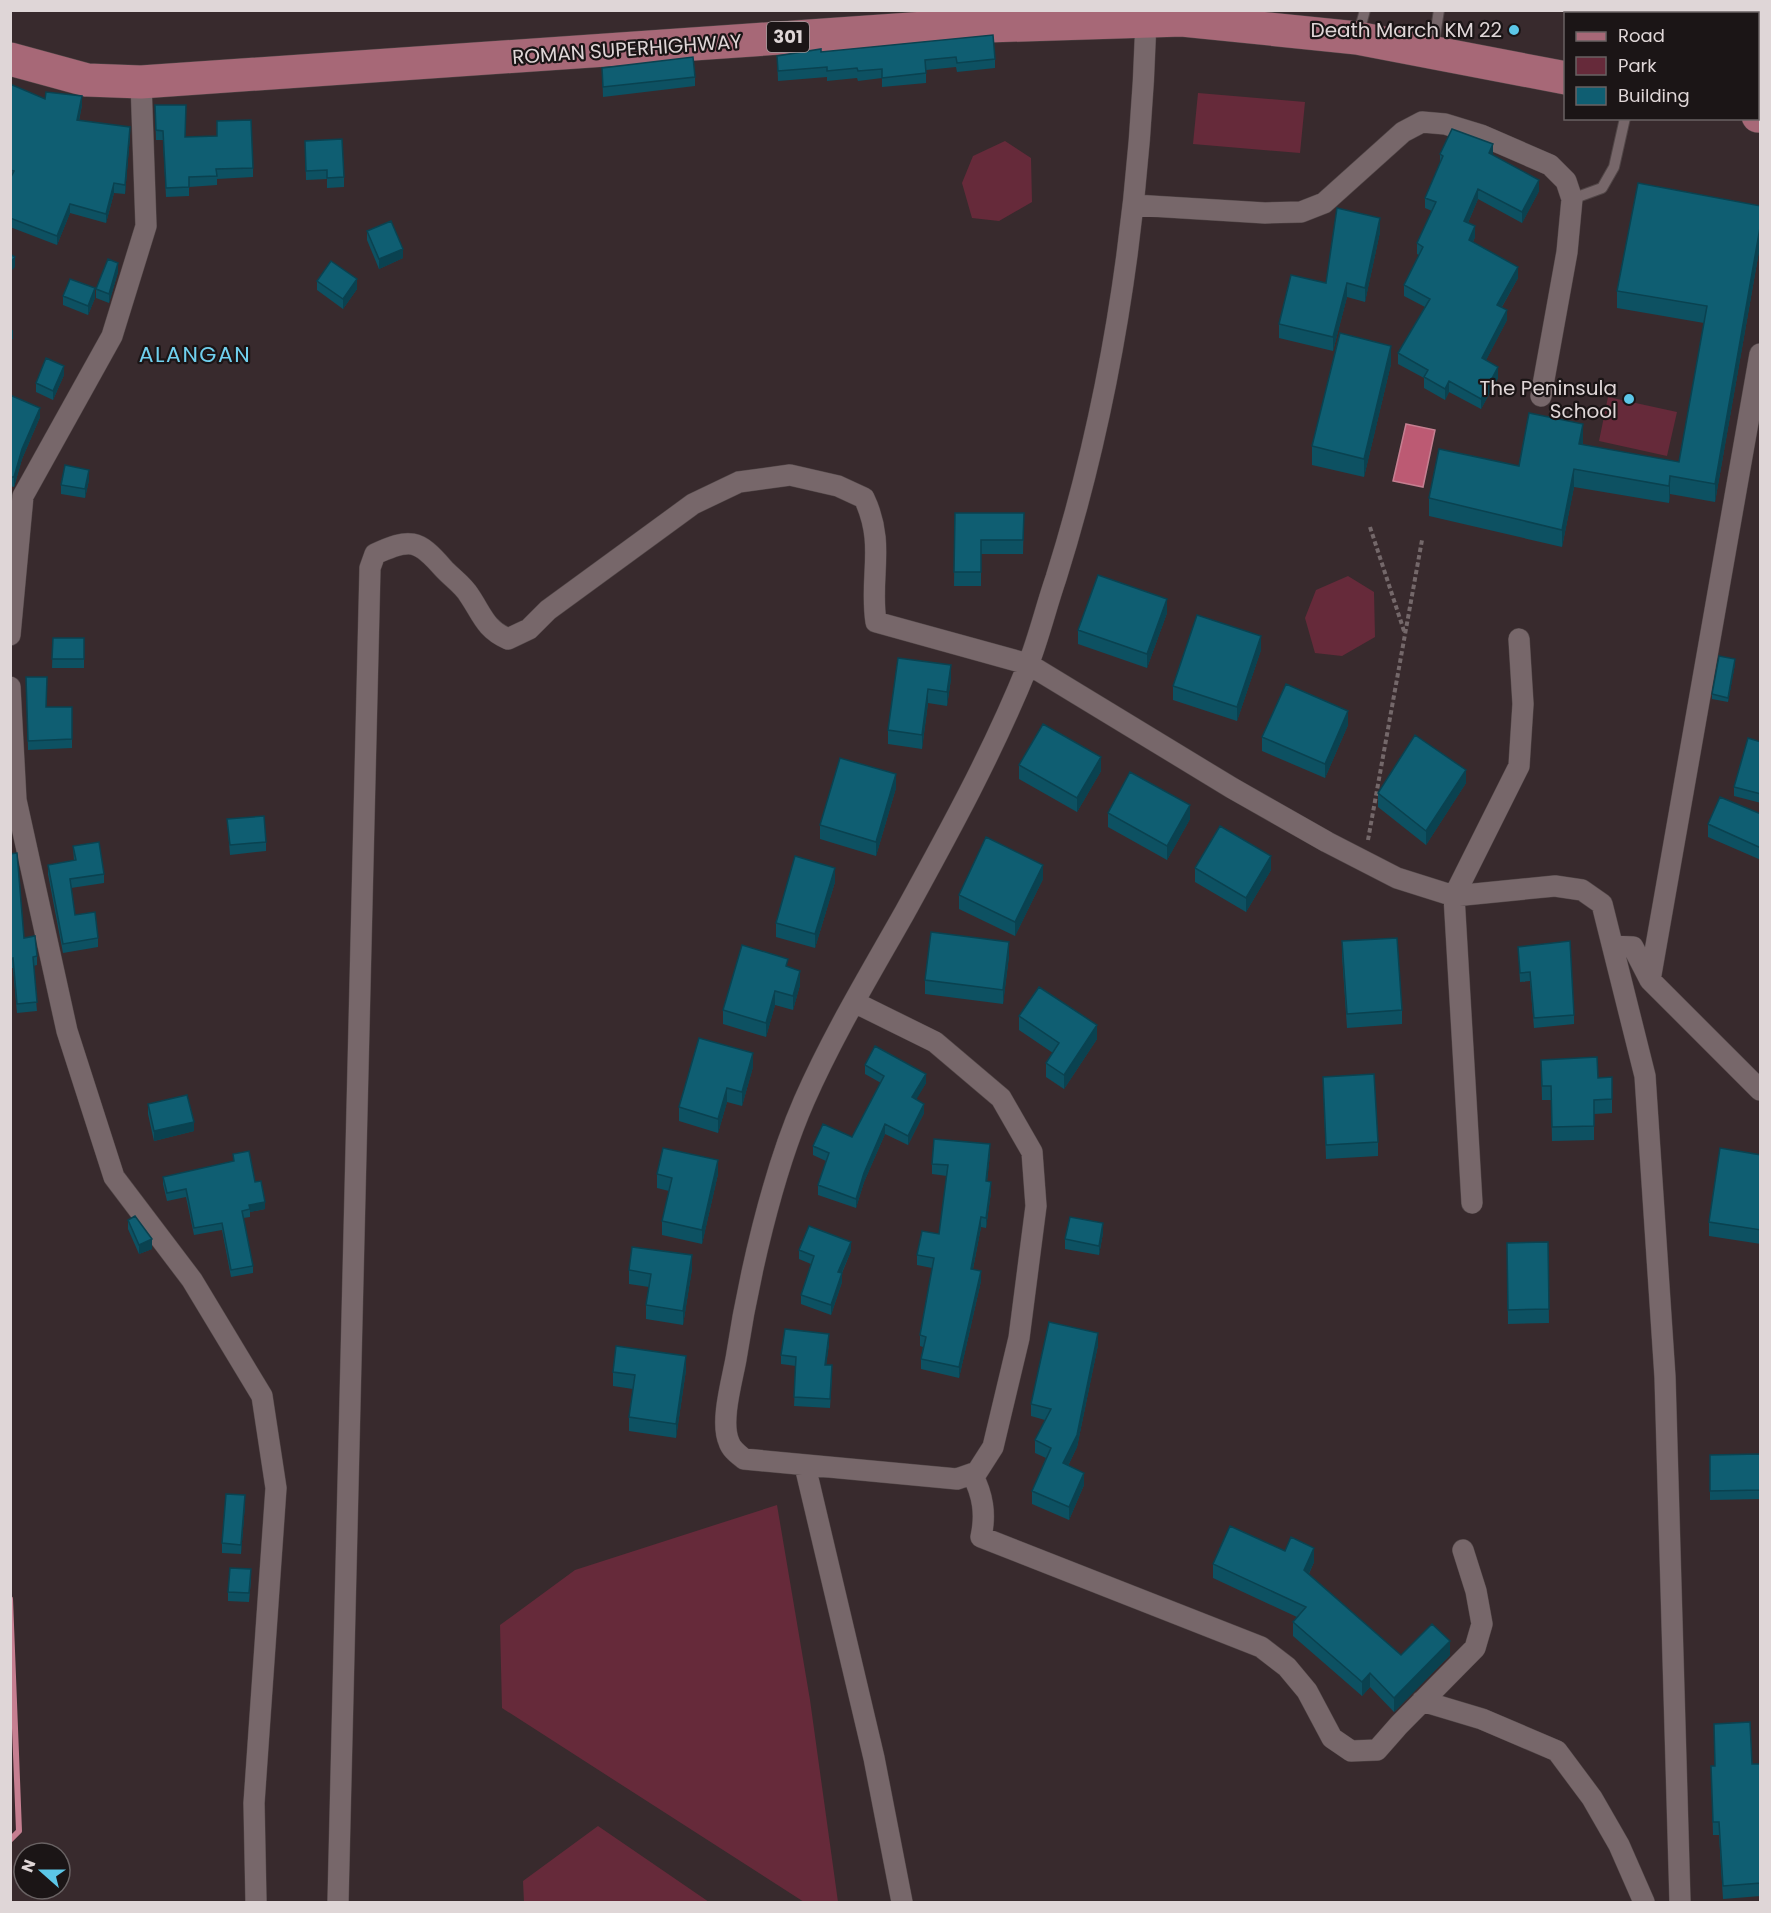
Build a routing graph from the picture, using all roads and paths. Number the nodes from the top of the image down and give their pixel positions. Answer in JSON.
{"nodes":[{"id":1,"x":1439,"y":10,"type":"edge"},
{"id":2,"x":1146,"y":16,"type":"edge"},
{"id":3,"x":1094,"y":17,"type":"edge"},
{"id":4,"x":1361,"y":24,"type":"edge"},
{"id":5,"x":1432,"y":51,"type":"junction"},
{"id":6,"x":10,"y":59,"type":"edge"},
{"id":7,"x":1564,"y":78,"type":"edge"},
{"id":8,"x":141,"y":82,"type":"junction"},
{"id":9,"x":1625,"y":120,"type":"edge"},
{"id":10,"x":1572,"y":199,"type":"junction"},
{"id":11,"x":1134,"y":205,"type":"junction"},
{"id":12,"x":1761,"y":354,"type":"edge"},
{"id":13,"x":1541,"y":396,"type":"dead end"},
{"id":14,"x":1370,"y":527,"type":"dead end"},
{"id":15,"x":1422,"y":540,"type":"dead end"},
{"id":16,"x":1405,"y":634,"type":"junction"},
{"id":17,"x":10,"y":635,"type":"edge"},
{"id":18,"x":1519,"y":639,"type":"dead end"},
{"id":19,"x":1028,"y":664,"type":"junction"},
{"id":20,"x":10,"y":687,"type":"edge"},
{"id":21,"x":1365,"y":861,"type":"junction"},
{"id":22,"x":1454,"y":896,"type":"junction"},
{"id":23,"x":1613,"y":946,"type":"junction"},
{"id":24,"x":1650,"y":980,"type":"junction"},
{"id":25,"x":854,"y":1002,"type":"junction"},
{"id":26,"x":1761,"y":1090,"type":"edge"},
{"id":27,"x":1472,"y":1203,"type":"dead end"},
{"id":28,"x":806,"y":1466,"type":"junction"},
{"id":29,"x":972,"y":1474,"type":"junction"},
{"id":30,"x":1463,"y":1550,"type":"dead end"},
{"id":31,"x":1422,"y":1701,"type":"junction"},
{"id":32,"x":256,"y":1902,"type":"edge"},
{"id":33,"x":338,"y":1902,"type":"edge"},
{"id":34,"x":902,"y":1902,"type":"edge"},
{"id":35,"x":1644,"y":1902,"type":"edge"},
{"id":36,"x":1680,"y":1902,"type":"edge"}],
"edges":[{"from":1,"to":5,"type":"lane"},
{"from":2,"to":3,"type":"main road","name":"ROMAN SUPERHIGHWAY","number":"301"},
{"from":2,"to":4,"type":"main road","name":"ROMAN SUPERHIGHWAY","number":"301"},
{"from":2,"to":11,"type":"street"},
{"from":3,"to":8,"type":"main road","name":"ROMAN SUPERHIGHWAY","number":"301"},
{"from":4,"to":5,"type":"main road","name":"ROMAN SUPERHIGHWAY","number":"301"},
{"from":5,"to":7,"type":"main road","name":"ROMAN SUPERHIGHWAY","number":"301"},
{"from":6,"to":8,"type":"main road","name":"ROMAN SUPERHIGHWAY","number":"301"},
{"from":8,"to":17,"type":"street"},
{"from":9,"to":10,"type":"lane"},
{"from":10,"to":11,"type":"street"},
{"from":10,"to":13,"type":"street"},
{"from":11,"to":19,"type":"street"},
{"from":12,"to":24,"type":"street"},
{"from":14,"to":16,"type":"path"},
{"from":15,"to":16,"type":"path"},
{"from":16,"to":21,"type":"path"},
{"from":18,"to":22,"type":"street"},
{"from":19,"to":21,"type":"street"},
{"from":19,"to":25,"type":"street"},
{"from":19,"to":33,"type":"street"},
{"from":20,"to":32,"type":"street"},
{"from":21,"to":22,"type":"street"},
{"from":22,"to":23,"type":"street"},
{"from":22,"to":27,"type":"street"},
{"from":23,"to":24,"type":"street"},
{"from":23,"to":36,"type":"street"},
{"from":24,"to":26,"type":"street"},
{"from":25,"to":28,"type":"street"},
{"from":25,"to":29,"type":"street"},
{"from":28,"to":29,"type":"street"},
{"from":28,"to":34,"type":"street"},
{"from":29,"to":31,"type":"street"},
{"from":30,"to":31,"type":"street"},
{"from":31,"to":35,"type":"street"}]}
